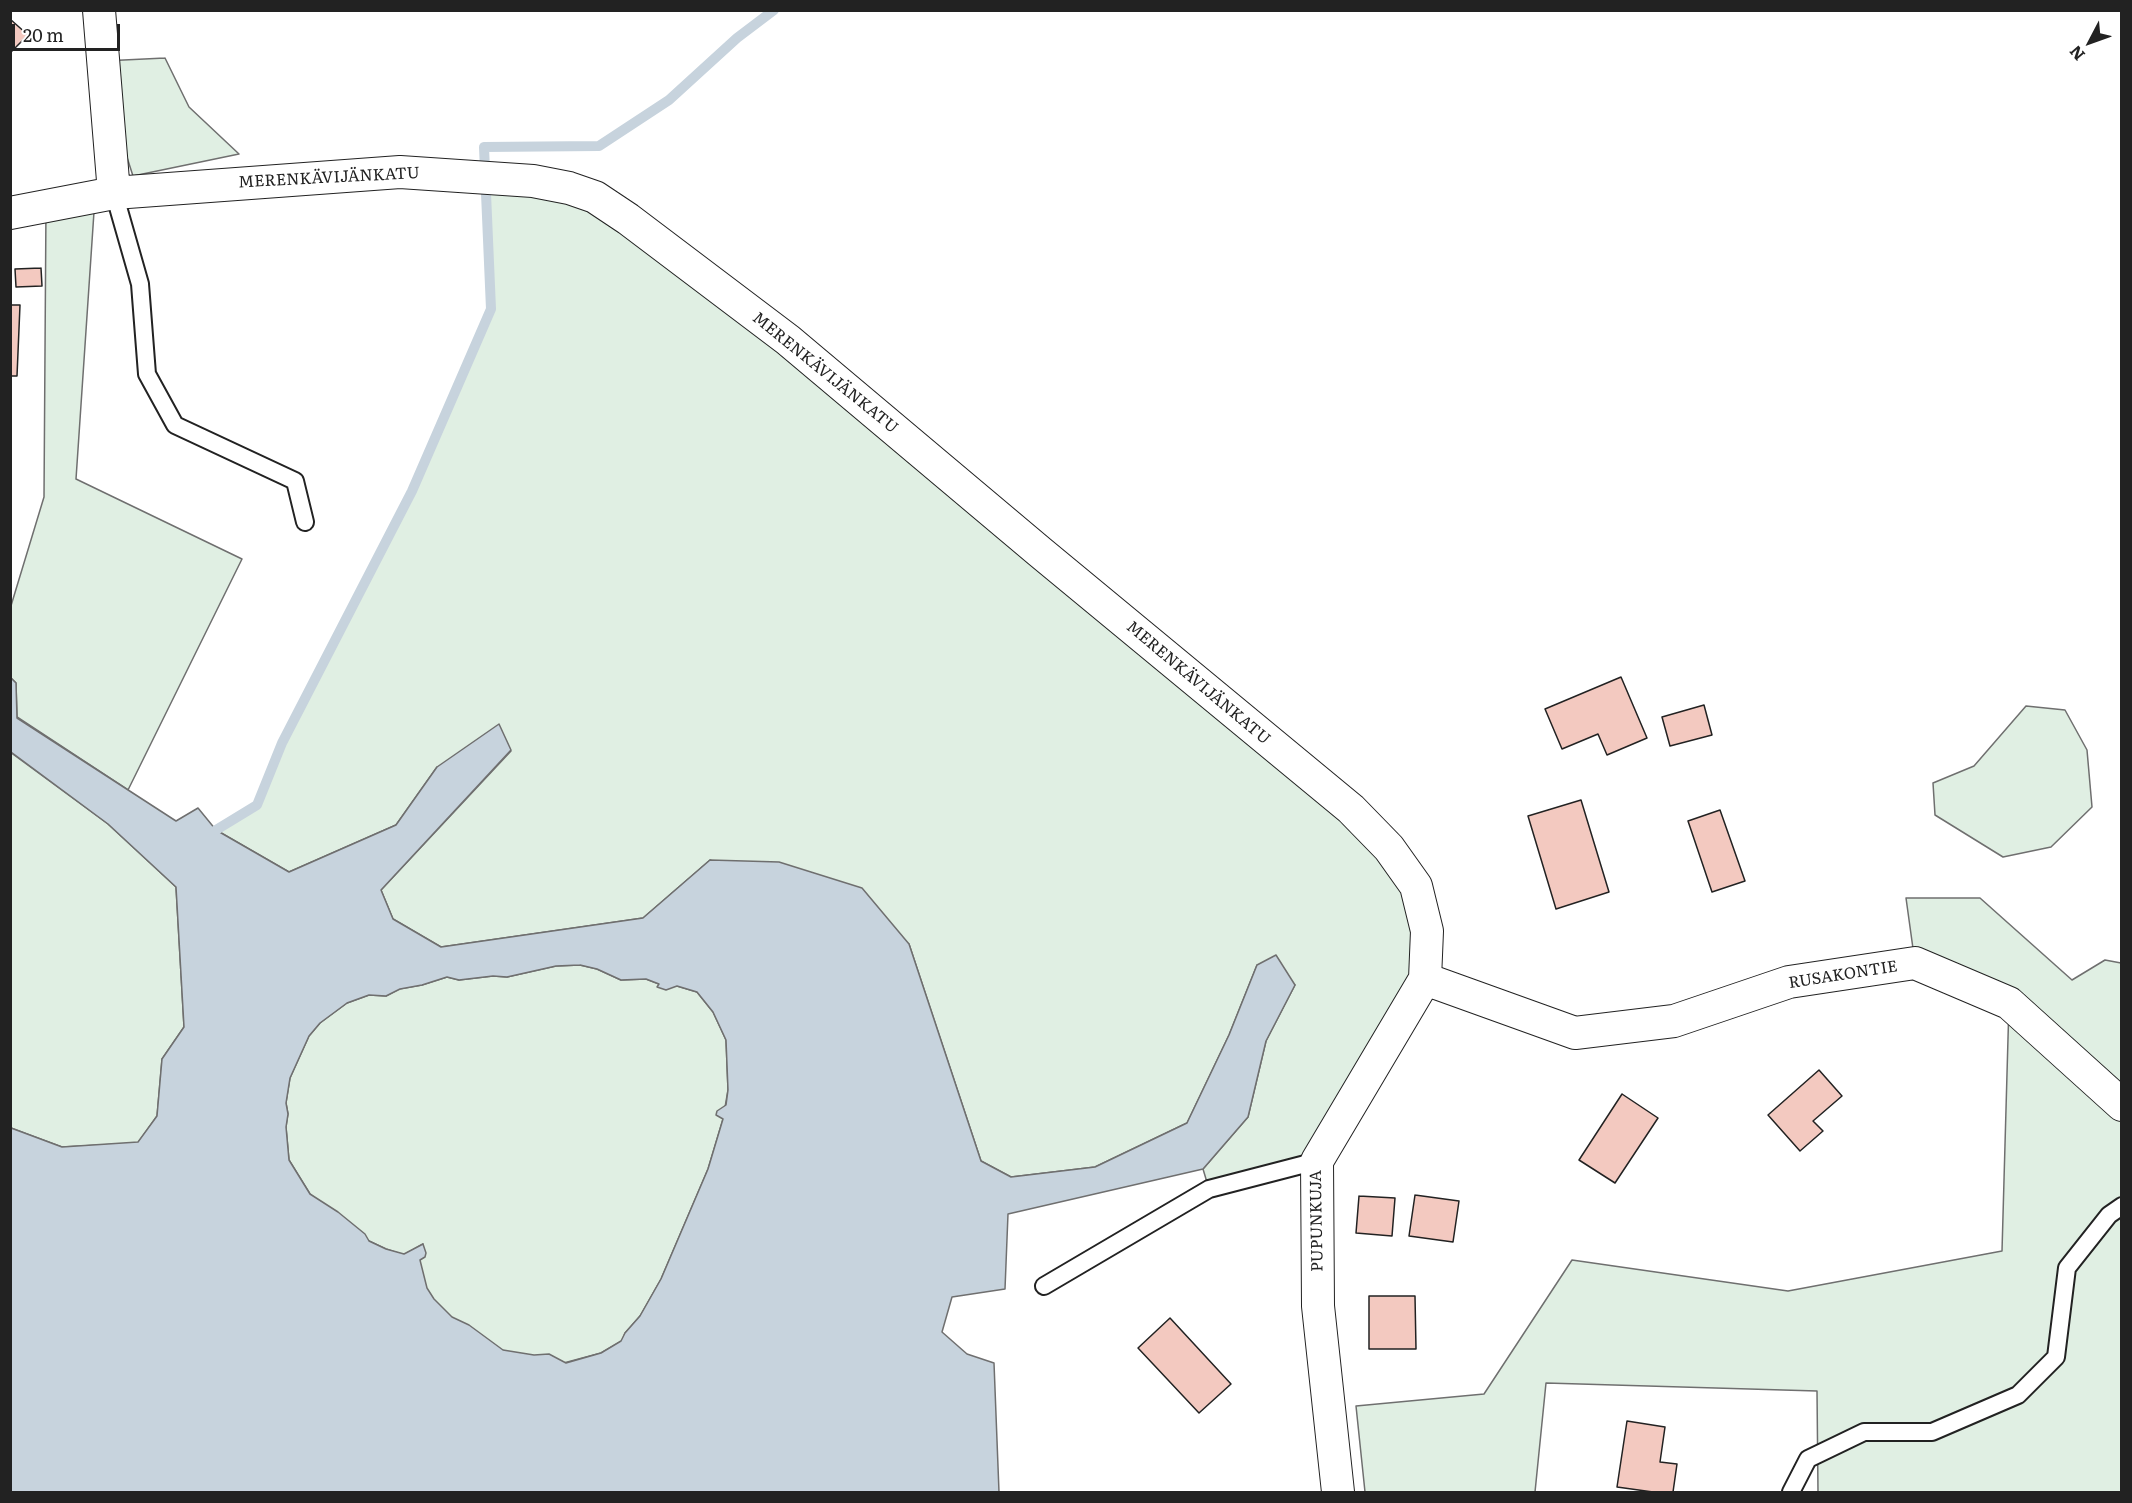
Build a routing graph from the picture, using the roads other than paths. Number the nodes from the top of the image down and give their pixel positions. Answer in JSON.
{"nodes":[{"id":1,"x":99,"y":10,"type":"edge"},
{"id":2,"x":114,"y":193,"type":"junction"},
{"id":3,"x":10,"y":213,"type":"edge"},
{"id":4,"x":305,"y":522,"type":"dead end"},
{"id":5,"x":1425,"y":979,"type":"junction"},
{"id":6,"x":2121,"y":1105,"type":"edge"},
{"id":7,"x":1317,"y":1161,"type":"junction"},
{"id":8,"x":2121,"y":1206,"type":"edge"},
{"id":9,"x":1044,"y":1286,"type":"dead end"},
{"id":10,"x":1338,"y":1492,"type":"edge"},
{"id":11,"x":1791,"y":1492,"type":"edge"}],
"edges":[{"from":1,"to":2,"type":"street"},
{"from":2,"to":3,"type":"street","name":"MERENKÄVIJÄNKATU"},
{"from":2,"to":4,"type":"lane"},
{"from":2,"to":5,"type":"street","name":"MERENKÄVIJÄNKATU"},
{"from":5,"to":6,"type":"street","name":"RUSAKONTIE"},
{"from":5,"to":7,"type":"street","name":"PUPUNKUJA"},
{"from":7,"to":9,"type":"lane"},
{"from":7,"to":10,"type":"street","name":"PUPUNKUJA"},
{"from":8,"to":11,"type":"lane"}]}
